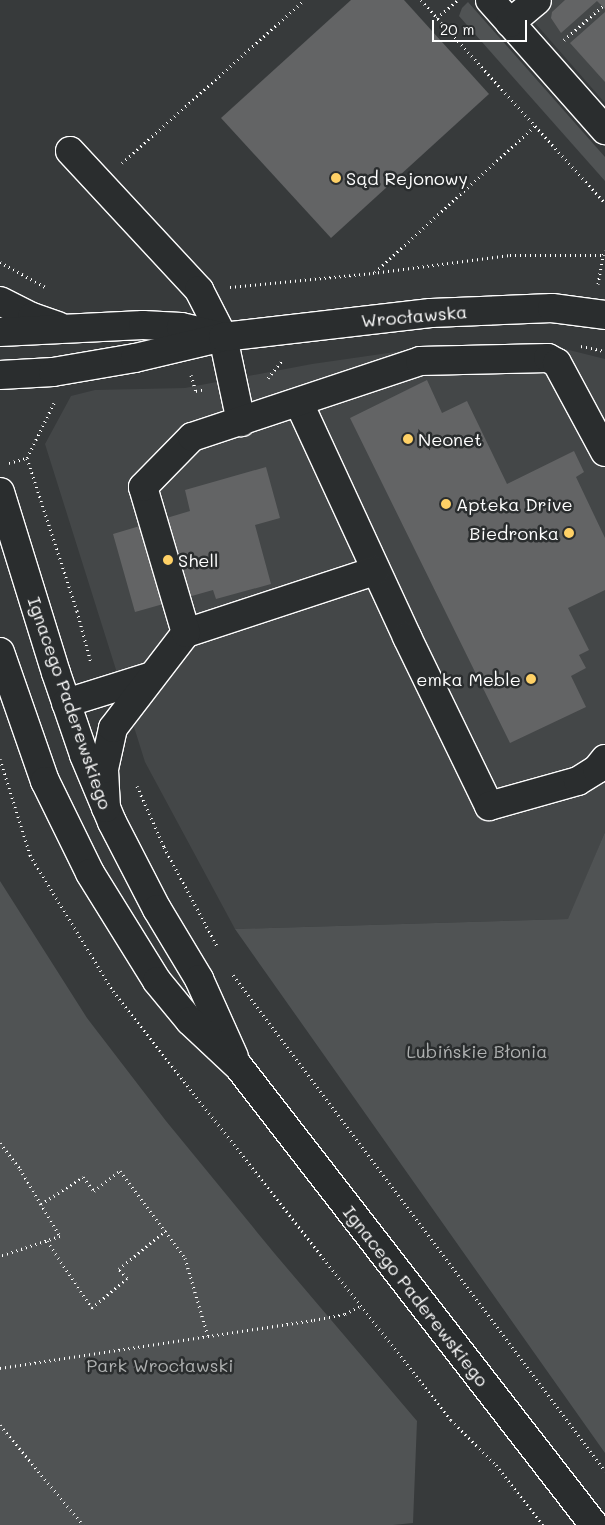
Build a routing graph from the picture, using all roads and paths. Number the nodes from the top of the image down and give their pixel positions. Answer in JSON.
{"nodes":[{"id":1,"x":304,"y":0,"type":"edge"},
{"id":2,"x":421,"y":0,"type":"edge"},
{"id":3,"x":458,"y":0,"type":"edge"},
{"id":4,"x":490,"y":0,"type":"edge"},
{"id":5,"x":537,"y":0,"type":"edge"},
{"id":6,"x":605,"y":4,"type":"edge"},
{"id":7,"x":437,"y":18,"type":"junction"},
{"id":8,"x":510,"y":23,"type":"junction"},
{"id":9,"x":561,"y":42,"type":"dead end"},
{"id":10,"x":535,"y":126,"type":"junction"},
{"id":11,"x":605,"y":130,"type":"edge"},
{"id":12,"x":70,"y":151,"type":"dead end"},
{"id":13,"x":100,"y":183,"type":"junction"},
{"id":14,"x":605,"y":203,"type":"edge"},
{"id":15,"x":605,"y":250,"type":"edge"},
{"id":16,"x":0,"y":262,"type":"edge"},
{"id":17,"x":374,"y":273,"type":"junction"},
{"id":18,"x":48,"y":289,"type":"dead end"},
{"id":19,"x":199,"y":290,"type":"junction"},
{"id":20,"x":0,"y":301,"type":"edge"},
{"id":21,"x":605,"y":315,"type":"edge"},
{"id":22,"x":67,"y":329,"type":"junction"},
{"id":23,"x":0,"y":332,"type":"edge"},
{"id":24,"x":223,"y":337,"type":"junction"},
{"id":25,"x":576,"y":345,"type":"dead end"},
{"id":26,"x":605,"y":351,"type":"edge"},
{"id":27,"x":289,"y":359,"type":"dead end"},
{"id":28,"x":187,"y":371,"type":"dead end"},
{"id":29,"x":0,"y":375,"type":"edge"},
{"id":30,"x":234,"y":384,"type":"junction"},
{"id":31,"x":58,"y":399,"type":"dead end"},
{"id":32,"x":299,"y":403,"type":"junction"},
{"id":33,"x":241,"y":422,"type":"junction"},
{"id":34,"x":605,"y":452,"type":"edge"},
{"id":35,"x":28,"y":458,"type":"junction"},
{"id":36,"x":0,"y":466,"type":"edge"},
{"id":37,"x":0,"y":492,"type":"edge"},
{"id":38,"x":375,"y":571,"type":"junction"},
{"id":39,"x":186,"y":633,"type":"junction"},
{"id":40,"x":0,"y":652,"type":"edge"},
{"id":41,"x":152,"y":676,"type":"junction"},
{"id":42,"x":99,"y":693,"type":"junction"},
{"id":43,"x":66,"y":703,"type":"junction"},
{"id":44,"x":0,"y":759,"type":"edge"},
{"id":45,"x":605,"y":759,"type":"edge"},
{"id":46,"x":134,"y":778,"type":"dead end"},
{"id":47,"x":106,"y":808,"type":"junction"},
{"id":48,"x":218,"y":948,"type":"dead end"},
{"id":49,"x":232,"y":974,"type":"dead end"},
{"id":50,"x":239,"y":1067,"type":"junction"},
{"id":51,"x":0,"y":1143,"type":"edge"},
{"id":52,"x":42,"y":1204,"type":"junction"},
{"id":53,"x":166,"y":1230,"type":"junction"},
{"id":54,"x":47,"y":1241,"type":"junction"},
{"id":55,"x":0,"y":1256,"type":"edge"},
{"id":56,"x":362,"y":1304,"type":"junction"},
{"id":57,"x":208,"y":1336,"type":"junction"},
{"id":58,"x":0,"y":1368,"type":"edge"},
{"id":59,"x":0,"y":1425,"type":"edge"},
{"id":60,"x":605,"y":1472,"type":"edge"},
{"id":61,"x":586,"y":1515,"type":"edge"},
{"id":62,"x":83,"y":1525,"type":"edge"},
{"id":63,"x":544,"y":1525,"type":"edge"}],
"edges":[{"from":1,"to":13,"type":"path"},
{"from":2,"to":7,"type":"path"},
{"from":3,"to":7,"type":"path"},
{"from":4,"to":8,"type":"street"},
{"from":5,"to":8,"type":"street"},
{"from":6,"to":9,"type":"path"},
{"from":7,"to":10,"type":"path"},
{"from":8,"to":11,"type":"street"},
{"from":10,"to":14,"type":"path"},
{"from":10,"to":17,"type":"path"},
{"from":12,"to":13,"type":"street"},
{"from":13,"to":19,"type":"street"},
{"from":15,"to":17,"type":"path"},
{"from":16,"to":18,"type":"path"},
{"from":17,"to":19,"type":"path"},
{"from":19,"to":24,"type":"street"},
{"from":20,"to":22,"type":"street"},
{"from":21,"to":24,"type":"street","name":"Wrocławska"},
{"from":22,"to":23,"type":"street","name":"Wrocławska"},
{"from":22,"to":24,"type":"street","name":"Wrocławska"},
{"from":24,"to":29,"type":"street","name":"Wrocławska"},
{"from":24,"to":30,"type":"street"},
{"from":25,"to":26,"type":"path"},
{"from":27,"to":30,"type":"path"},
{"from":28,"to":30,"type":"path"},
{"from":30,"to":33,"type":"street"},
{"from":31,"to":35,"type":"path"},
{"from":32,"to":33,"type":"street"},
{"from":32,"to":34,"type":"street"},
{"from":32,"to":38,"type":"street"},
{"from":33,"to":39,"type":"street"},
{"from":35,"to":36,"type":"path"},
{"from":35,"to":42,"type":"path"},
{"from":37,"to":43,"type":"street","name":"Ignacego Paderewskiego"},
{"from":38,"to":39,"type":"street"},
{"from":38,"to":45,"type":"street"},
{"from":39,"to":41,"type":"street"},
{"from":40,"to":50,"type":"street","name":"Ignacego Paderewskiego"},
{"from":41,"to":42,"type":"street"},
{"from":41,"to":47,"type":"street"},
{"from":42,"to":43,"type":"street"},
{"from":43,"to":47,"type":"street","name":"Ignacego Paderewskiego"},
{"from":44,"to":56,"type":"path"},
{"from":46,"to":48,"type":"path"},
{"from":47,"to":50,"type":"street","name":"Ignacego Paderewskiego"},
{"from":49,"to":60,"type":"path"},
{"from":50,"to":61,"type":"street","name":"Ignacego Paderewskiego"},
{"from":51,"to":52,"type":"path"},
{"from":52,"to":53,"type":"path"},
{"from":52,"to":54,"type":"path"},
{"from":53,"to":54,"type":"path"},
{"from":53,"to":57,"type":"path"},
{"from":54,"to":55,"type":"path"},
{"from":56,"to":57,"type":"path"},
{"from":56,"to":63,"type":"path"},
{"from":57,"to":58,"type":"path"},
{"from":59,"to":62,"type":"path"}]}
